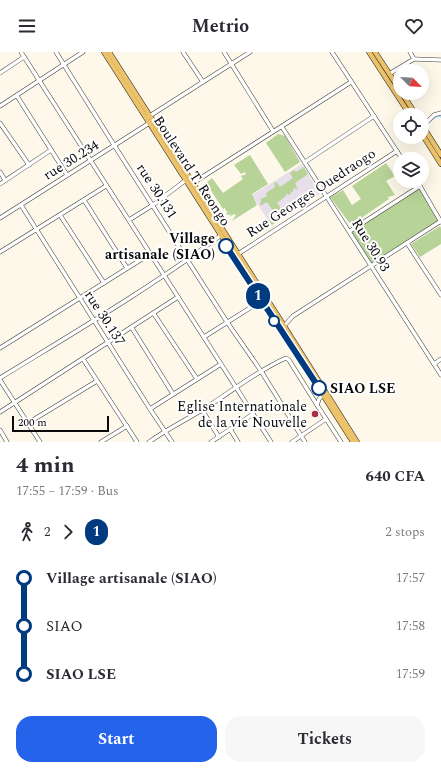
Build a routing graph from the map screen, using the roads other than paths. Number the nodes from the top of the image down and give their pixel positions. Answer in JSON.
{"nodes":[{"id":1,"x":21,"y":52,"type":"edge"},
{"id":2,"x":56,"y":52,"type":"edge"},
{"id":3,"x":82,"y":52,"type":"edge"},
{"id":4,"x":104,"y":52,"type":"edge"},
{"id":5,"x":109,"y":52,"type":"edge"},
{"id":6,"x":183,"y":52,"type":"edge"},
{"id":7,"x":224,"y":52,"type":"edge"},
{"id":8,"x":250,"y":52,"type":"edge"},
{"id":9,"x":332,"y":52,"type":"edge"},
{"id":10,"x":369,"y":52,"type":"edge"},
{"id":11,"x":376,"y":52,"type":"edge"},
{"id":12,"x":410,"y":52,"type":"edge"},
{"id":13,"x":24,"y":57,"type":"junction"},
{"id":14,"x":414,"y":59,"type":"junction"},
{"id":15,"x":441,"y":60,"type":"edge"},
{"id":16,"x":231,"y":64,"type":"junction"},
{"id":17,"x":64,"y":65,"type":"junction"},
{"id":18,"x":0,"y":71,"type":"edge"},
{"id":19,"x":389,"y":74,"type":"junction"},
{"id":20,"x":393,"y":80,"type":"edge"},
{"id":21,"x":40,"y":81,"type":"junction"},
{"id":22,"x":203,"y":82,"type":"junction"},
{"id":23,"x":351,"y":82,"type":"junction"},
{"id":24,"x":16,"y":96,"type":"junction"},
{"id":25,"x":0,"y":106,"type":"edge"},
{"id":26,"x":405,"y":108,"type":"edge"},
{"id":27,"x":441,"y":113,"type":"edge"},
{"id":28,"x":374,"y":116,"type":"junction"},
{"id":29,"x":429,"y":119,"type":"edge"},
{"id":30,"x":149,"y":120,"type":"junction"},
{"id":31,"x":0,"y":123,"type":"edge"},
{"id":32,"x":282,"y":127,"type":"junction"},
{"id":33,"x":273,"y":132,"type":"junction"},
{"id":34,"x":429,"y":136,"type":"edge"},
{"id":35,"x":428,"y":144,"type":"edge"},
{"id":36,"x":114,"y":145,"type":"junction"},
{"id":37,"x":51,"y":150,"type":"junction"},
{"id":38,"x":397,"y":151,"type":"joint"},
{"id":39,"x":441,"y":155,"type":"edge"},
{"id":40,"x":90,"y":161,"type":"junction"},
{"id":41,"x":305,"y":162,"type":"junction"},
{"id":42,"x":441,"y":164,"type":"edge"},
{"id":43,"x":28,"y":165,"type":"junction"},
{"id":44,"x":0,"y":172,"type":"edge"},
{"id":45,"x":67,"y":175,"type":"junction"},
{"id":46,"x":6,"y":180,"type":"junction"},
{"id":47,"x":186,"y":180,"type":"junction"},
{"id":48,"x":193,"y":183,"type":"junction"},
{"id":49,"x":0,"y":184,"type":"edge"},
{"id":50,"x":106,"y":186,"type":"junction"},
{"id":51,"x":417,"y":188,"type":"edge"},
{"id":52,"x":421,"y":188,"type":"edge"},
{"id":53,"x":326,"y":196,"type":"junction"},
{"id":54,"x":84,"y":200,"type":"junction"},
{"id":55,"x":20,"y":204,"type":"junction"},
{"id":56,"x":153,"y":205,"type":"junction"},
{"id":57,"x":60,"y":215,"type":"junction"},
{"id":58,"x":0,"y":218,"type":"edge"},
{"id":59,"x":129,"y":220,"type":"junction"},
{"id":60,"x":441,"y":221,"type":"edge"},
{"id":61,"x":36,"y":230,"type":"junction"},
{"id":62,"x":350,"y":231,"type":"junction"},
{"id":63,"x":220,"y":236,"type":"junction"},
{"id":64,"x":406,"y":243,"type":"junction"},
{"id":65,"x":0,"y":252,"type":"edge"},
{"id":66,"x":150,"y":254,"type":"junction"},
{"id":67,"x":238,"y":254,"type":"junction"},
{"id":68,"x":188,"y":259,"type":"junction"},
{"id":69,"x":371,"y":266,"type":"junction"},
{"id":70,"x":127,"y":268,"type":"junction"},
{"id":71,"x":164,"y":275,"type":"junction"},
{"id":72,"x":104,"y":283,"type":"junction"},
{"id":73,"x":441,"y":296,"type":"edge"},
{"id":74,"x":80,"y":298,"type":"junction"},
{"id":75,"x":178,"y":298,"type":"junction"},
{"id":76,"x":261,"y":301,"type":"junction"},
{"id":77,"x":154,"y":314,"type":"junction"},
{"id":78,"x":94,"y":321,"type":"junction"},
{"id":79,"x":227,"y":322,"type":"junction"},
{"id":80,"x":284,"y":326,"type":"junction"},
{"id":81,"x":132,"y":328,"type":"junction"},
{"id":82,"x":280,"y":331,"type":"junction"},
{"id":83,"x":204,"y":337,"type":"junction"},
{"id":84,"x":109,"y":343,"type":"junction"},
{"id":85,"x":0,"y":348,"type":"edge"},
{"id":86,"x":84,"y":359,"type":"junction"},
{"id":87,"x":441,"y":359,"type":"edge"},
{"id":88,"x":221,"y":364,"type":"junction"},
{"id":89,"x":434,"y":364,"type":"junction"},
{"id":90,"x":260,"y":371,"type":"junction"},
{"id":91,"x":441,"y":375,"type":"edge"},
{"id":92,"x":0,"y":379,"type":"edge"},
{"id":93,"x":197,"y":379,"type":"junction"},
{"id":94,"x":97,"y":381,"type":"junction"},
{"id":95,"x":236,"y":388,"type":"junction"},
{"id":96,"x":174,"y":394,"type":"junction"},
{"id":97,"x":322,"y":395,"type":"junction"},
{"id":98,"x":14,"y":403,"type":"junction"},
{"id":99,"x":317,"y":405,"type":"junction"},
{"id":100,"x":150,"y":409,"type":"junction"},
{"id":101,"x":202,"y":410,"type":"junction"},
{"id":102,"x":0,"y":412,"type":"edge"},
{"id":103,"x":253,"y":414,"type":"junction"},
{"id":104,"x":326,"y":419,"type":"junction"},
{"id":105,"x":28,"y":423,"type":"junction"},
{"id":106,"x":127,"y":426,"type":"junction"},
{"id":107,"x":230,"y":429,"type":"junction"},
{"id":108,"x":0,"y":430,"type":"edge"},
{"id":109,"x":165,"y":431,"type":"junction"},
{"id":110,"x":301,"y":436,"type":"junction"},
{"id":111,"x":219,"y":437,"type":"junction"},
{"id":112,"x":7,"y":442,"type":"edge"},
{"id":113,"x":40,"y":442,"type":"edge"},
{"id":114,"x":101,"y":442,"type":"edge"},
{"id":115,"x":137,"y":442,"type":"edge"},
{"id":116,"x":149,"y":442,"type":"edge"},
{"id":117,"x":172,"y":442,"type":"edge"},
{"id":118,"x":211,"y":442,"type":"edge"},
{"id":119,"x":238,"y":442,"type":"edge"},
{"id":120,"x":271,"y":442,"type":"edge"},
{"id":121,"x":292,"y":442,"type":"edge"},
{"id":122,"x":305,"y":442,"type":"edge"},
{"id":123,"x":341,"y":442,"type":"edge"},
{"id":124,"x":353,"y":442,"type":"edge"},
{"id":125,"x":357,"y":442,"type":"edge"}],
"edges":[{"from":1,"to":13,"type":"street"},
{"from":2,"to":17,"type":"street","name":"rue 30.131"},
{"from":3,"to":17,"type":"street"},
{"from":4,"to":30,"type":"main road","name":"Boulevard T. Reongo"},
{"from":5,"to":30,"type":"main road","name":"Boulevard T. Reongo"},
{"from":6,"to":22,"type":"street"},
{"from":7,"to":16,"type":"street"},
{"from":8,"to":16,"type":"street","name":"rue 30.234"},
{"from":9,"to":23,"type":"street"},
{"from":10,"to":26,"type":"main road"},
{"from":11,"to":19,"type":"main road"},
{"from":12,"to":14,"type":"street"},
{"from":13,"to":18,"type":"street"},
{"from":13,"to":21,"type":"street"},
{"from":14,"to":15,"type":"street"},
{"from":14,"to":19,"type":"street"},
{"from":16,"to":22,"type":"street","name":"rue 30.234"},
{"from":16,"to":33,"type":"street"},
{"from":17,"to":21,"type":"street"},
{"from":17,"to":36,"type":"street","name":"rue 30.131"},
{"from":19,"to":20,"type":"main road"},
{"from":21,"to":24,"type":"street"},
{"from":21,"to":40,"type":"street"},
{"from":22,"to":30,"type":"street","name":"rue 30.234"},
{"from":23,"to":28,"type":"street"},
{"from":23,"to":32,"type":"street"},
{"from":24,"to":25,"type":"street"},
{"from":24,"to":37,"type":"street"},
{"from":27,"to":29,"type":"street"},
{"from":28,"to":38,"type":"street"},
{"from":28,"to":41,"type":"street"},
{"from":30,"to":36,"type":"street","name":"rue 30.234"},
{"from":30,"to":47,"type":"main road","name":"Boulevard T. Reongo"},
{"from":30,"to":48,"type":"main road","name":"Boulevard T. Reongo"},
{"from":31,"to":43,"type":"street"},
{"from":32,"to":33,"type":"street"},
{"from":32,"to":41,"type":"street","name":"Rue 30.93"},
{"from":33,"to":48,"type":"street"},
{"from":34,"to":39,"type":"main road"},
{"from":35,"to":42,"type":"main road"},
{"from":36,"to":40,"type":"street","name":"rue 30.234"},
{"from":36,"to":56,"type":"street","name":"rue 30.131"},
{"from":37,"to":43,"type":"street"},
{"from":37,"to":45,"type":"street"},
{"from":38,"to":53,"type":"street","name":"Rue Georges Ouedraogo"},
{"from":40,"to":45,"type":"street","name":"rue 30.234"},
{"from":40,"to":50,"type":"street"},
{"from":41,"to":53,"type":"street","name":"Rue 30.93"},
{"from":43,"to":46,"type":"street"},
{"from":44,"to":46,"type":"street"},
{"from":45,"to":55,"type":"street","name":"rue 30.234"},
{"from":46,"to":49,"type":"street"},
{"from":47,"to":56,"type":"street"},
{"from":47,"to":63,"type":"main road","name":"Boulevard T. Reongo"},
{"from":48,"to":67,"type":"main road","name":"Boulevard T. Reongo"},
{"from":50,"to":54,"type":"street"},
{"from":50,"to":59,"type":"street"},
{"from":51,"to":62,"type":"street"},
{"from":52,"to":60,"type":"street"},
{"from":53,"to":62,"type":"street","name":"Rue 30.93"},
{"from":53,"to":67,"type":"street","name":"Rue Georges Ouedraogo"},
{"from":54,"to":57,"type":"street"},
{"from":54,"to":70,"type":"street"},
{"from":55,"to":58,"type":"street","name":"rue 30.234"},
{"from":55,"to":61,"type":"street","name":"rue 30.137"},
{"from":56,"to":59,"type":"street"},
{"from":56,"to":68,"type":"street","name":"rue 30.131"},
{"from":57,"to":61,"type":"street"},
{"from":57,"to":72,"type":"street"},
{"from":59,"to":66,"type":"street"},
{"from":60,"to":64,"type":"street"},
{"from":61,"to":65,"type":"street"},
{"from":61,"to":74,"type":"street","name":"rue 30.137"},
{"from":62,"to":69,"type":"street","name":"Rue 30.93"},
{"from":63,"to":68,"type":"street"},
{"from":63,"to":76,"type":"main road","name":"Boulevard T. Reongo"},
{"from":64,"to":69,"type":"street"},
{"from":64,"to":73,"type":"street"},
{"from":66,"to":70,"type":"street"},
{"from":66,"to":71,"type":"street"},
{"from":67,"to":80,"type":"main road","name":"Boulevard T. Reongo"},
{"from":68,"to":71,"type":"street"},
{"from":68,"to":79,"type":"street","name":"rue 30.131"},
{"from":69,"to":80,"type":"street"},
{"from":69,"to":89,"type":"street","name":"Rue 30.93"},
{"from":70,"to":72,"type":"street"},
{"from":71,"to":75,"type":"street"},
{"from":71,"to":78,"type":"street"},
{"from":72,"to":74,"type":"street"},
{"from":74,"to":78,"type":"street","name":"rue 30.137"},
{"from":74,"to":85,"type":"street"},
{"from":75,"to":77,"type":"street"},
{"from":75,"to":83,"type":"street"},
{"from":76,"to":79,"type":"street"},
{"from":76,"to":82,"type":"main road","name":"Boulevard T. Reongo"},
{"from":77,"to":81,"type":"street"},
{"from":77,"to":93,"type":"street"},
{"from":78,"to":84,"type":"street","name":"rue 30.137"},
{"from":78,"to":92,"type":"street"},
{"from":79,"to":83,"type":"street"},
{"from":79,"to":90,"type":"street","name":"rue 30.131"},
{"from":80,"to":82,"type":"street"},
{"from":80,"to":125,"type":"main road","name":"Boulevard T. Reongo"},
{"from":81,"to":84,"type":"street"},
{"from":81,"to":96,"type":"street"},
{"from":82,"to":97,"type":"main road","name":"Boulevard T. Reongo"},
{"from":83,"to":88,"type":"street"},
{"from":84,"to":86,"type":"street"},
{"from":84,"to":100,"type":"street","name":"rue 30.137"},
{"from":86,"to":94,"type":"street"},
{"from":86,"to":98,"type":"street"},
{"from":87,"to":89,"type":"street"},
{"from":88,"to":93,"type":"street"},
{"from":88,"to":95,"type":"street"},
{"from":89,"to":91,"type":"street","name":"Rue 30.93"},
{"from":90,"to":95,"type":"street"},
{"from":90,"to":99,"type":"street"},
{"from":90,"to":110,"type":"street","name":"rue 30.131"},
{"from":92,"to":98,"type":"street"},
{"from":93,"to":96,"type":"street"},
{"from":94,"to":105,"type":"street"},
{"from":94,"to":106,"type":"street"},
{"from":95,"to":101,"type":"street"},
{"from":95,"to":103,"type":"street"},
{"from":96,"to":100,"type":"street"},
{"from":97,"to":99,"type":"street"},
{"from":97,"to":124,"type":"main road","name":"Boulevard T. Reongo"},
{"from":98,"to":102,"type":"street"},
{"from":98,"to":105,"type":"street"},
{"from":99,"to":104,"type":"street"},
{"from":100,"to":109,"type":"street","name":"rue 30.137"},
{"from":101,"to":109,"type":"street"},
{"from":101,"to":111,"type":"street"},
{"from":103,"to":107,"type":"street"},
{"from":103,"to":120,"type":"street"},
{"from":104,"to":110,"type":"street"},
{"from":104,"to":123,"type":"street"},
{"from":105,"to":113,"type":"street"},
{"from":106,"to":114,"type":"street"},
{"from":106,"to":115,"type":"street"},
{"from":107,"to":111,"type":"street"},
{"from":107,"to":119,"type":"street"},
{"from":108,"to":112,"type":"street"},
{"from":109,"to":116,"type":"street"},
{"from":109,"to":117,"type":"street","name":"rue 30.137"},
{"from":110,"to":121,"type":"street"},
{"from":110,"to":122,"type":"street","name":"rue 30.131"},
{"from":111,"to":118,"type":"street"}]}
